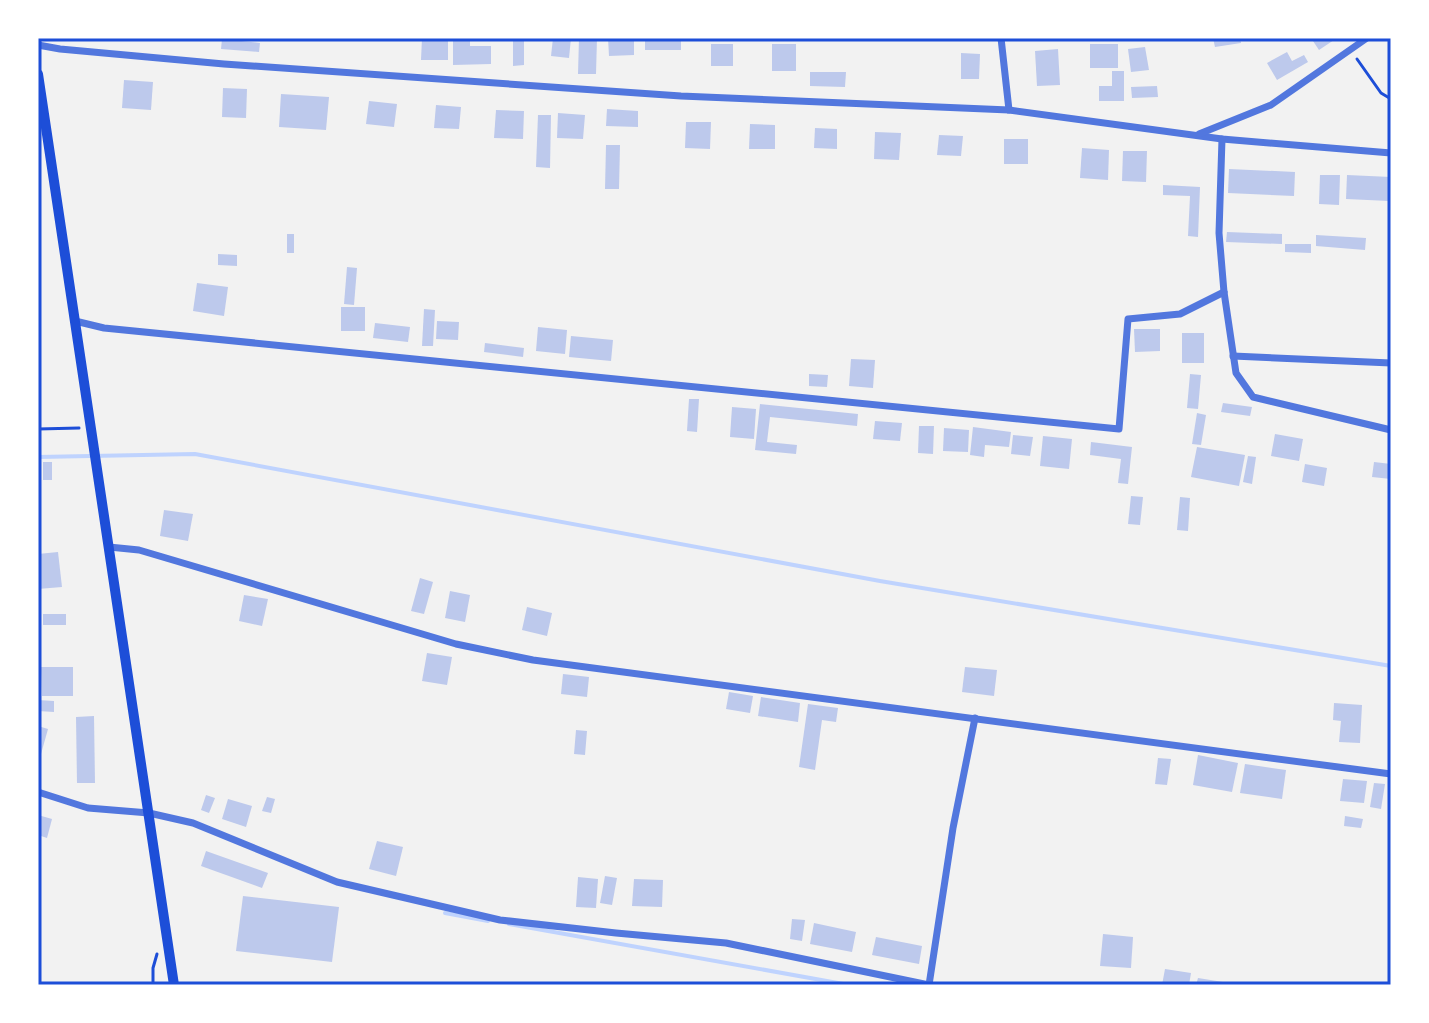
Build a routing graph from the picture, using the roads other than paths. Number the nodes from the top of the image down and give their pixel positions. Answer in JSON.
{"nodes":[{"id":1,"x":1001,"y":38,"type":"edge"},
{"id":2,"x":1367,"y":38,"type":"edge"},
{"id":3,"x":38,"y":45,"type":"edge"},
{"id":4,"x":38,"y":74,"type":"edge"},
{"id":5,"x":1009,"y":110,"type":"junction"},
{"id":6,"x":1197,"y":135,"type":"junction"},
{"id":7,"x":1222,"y":139,"type":"junction"},
{"id":8,"x":1391,"y":153,"type":"edge"},
{"id":9,"x":1224,"y":292,"type":"junction"},
{"id":10,"x":75,"y":321,"type":"junction"},
{"id":11,"x":1233,"y":356,"type":"junction"},
{"id":12,"x":1391,"y":363,"type":"edge"},
{"id":13,"x":1391,"y":430,"type":"edge"},
{"id":14,"x":109,"y":547,"type":"junction"},
{"id":15,"x":975,"y":718,"type":"junction"},
{"id":16,"x":1391,"y":774,"type":"edge"},
{"id":17,"x":38,"y":792,"type":"edge"},
{"id":18,"x":149,"y":813,"type":"junction"},
{"id":19,"x":174,"y":985,"type":"edge"},
{"id":20,"x":929,"y":985,"type":"edge"}],
"edges":[{"from":1,"to":5,"type":"street"},
{"from":2,"to":6,"type":"street"},
{"from":3,"to":5,"type":"street"},
{"from":4,"to":10,"type":"main road"},
{"from":5,"to":6,"type":"street"},
{"from":6,"to":7,"type":"street"},
{"from":7,"to":8,"type":"street"},
{"from":7,"to":9,"type":"street"},
{"from":9,"to":10,"type":"street"},
{"from":9,"to":11,"type":"street"},
{"from":10,"to":14,"type":"main road"},
{"from":11,"to":12,"type":"street"},
{"from":11,"to":13,"type":"street"},
{"from":14,"to":15,"type":"street"},
{"from":14,"to":18,"type":"main road"},
{"from":15,"to":16,"type":"street"},
{"from":15,"to":20,"type":"street"},
{"from":17,"to":18,"type":"street"},
{"from":18,"to":19,"type":"main road"},
{"from":18,"to":20,"type":"street"}]}
